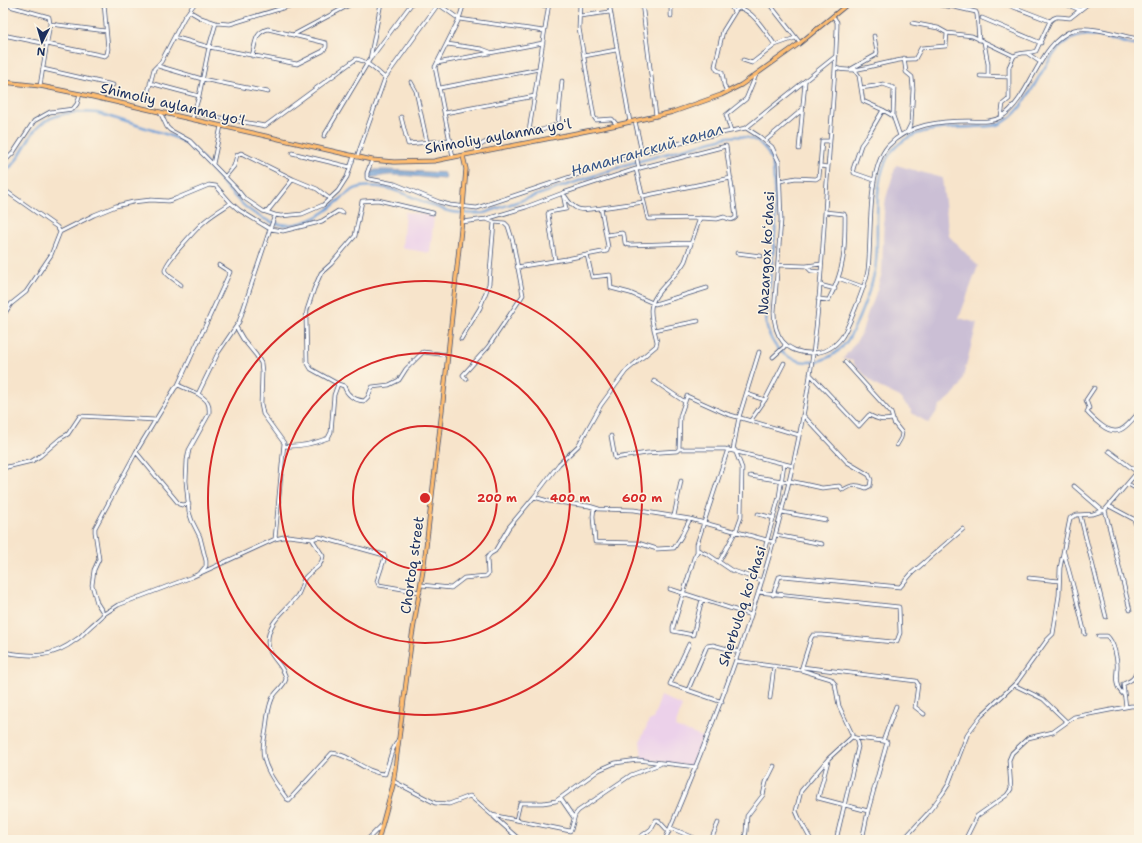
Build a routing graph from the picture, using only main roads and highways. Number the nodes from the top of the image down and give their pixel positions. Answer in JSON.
{"nodes":[{"id":1,"x":849,"y":3,"type":"edge"},
{"id":2,"x":3,"y":82,"type":"edge"},
{"id":3,"x":463,"y":156,"type":"junction"},
{"id":4,"x":378,"y":840,"type":"edge"}],
"edges":[{"from":1,"to":3,"type":"main road","name":"Shimoliy aylanma yoʻl"},
{"from":2,"to":3,"type":"main road","name":"Shimoliy aylanma yoʻl"},
{"from":3,"to":4,"type":"main road","name":"Chortoq street"}]}
